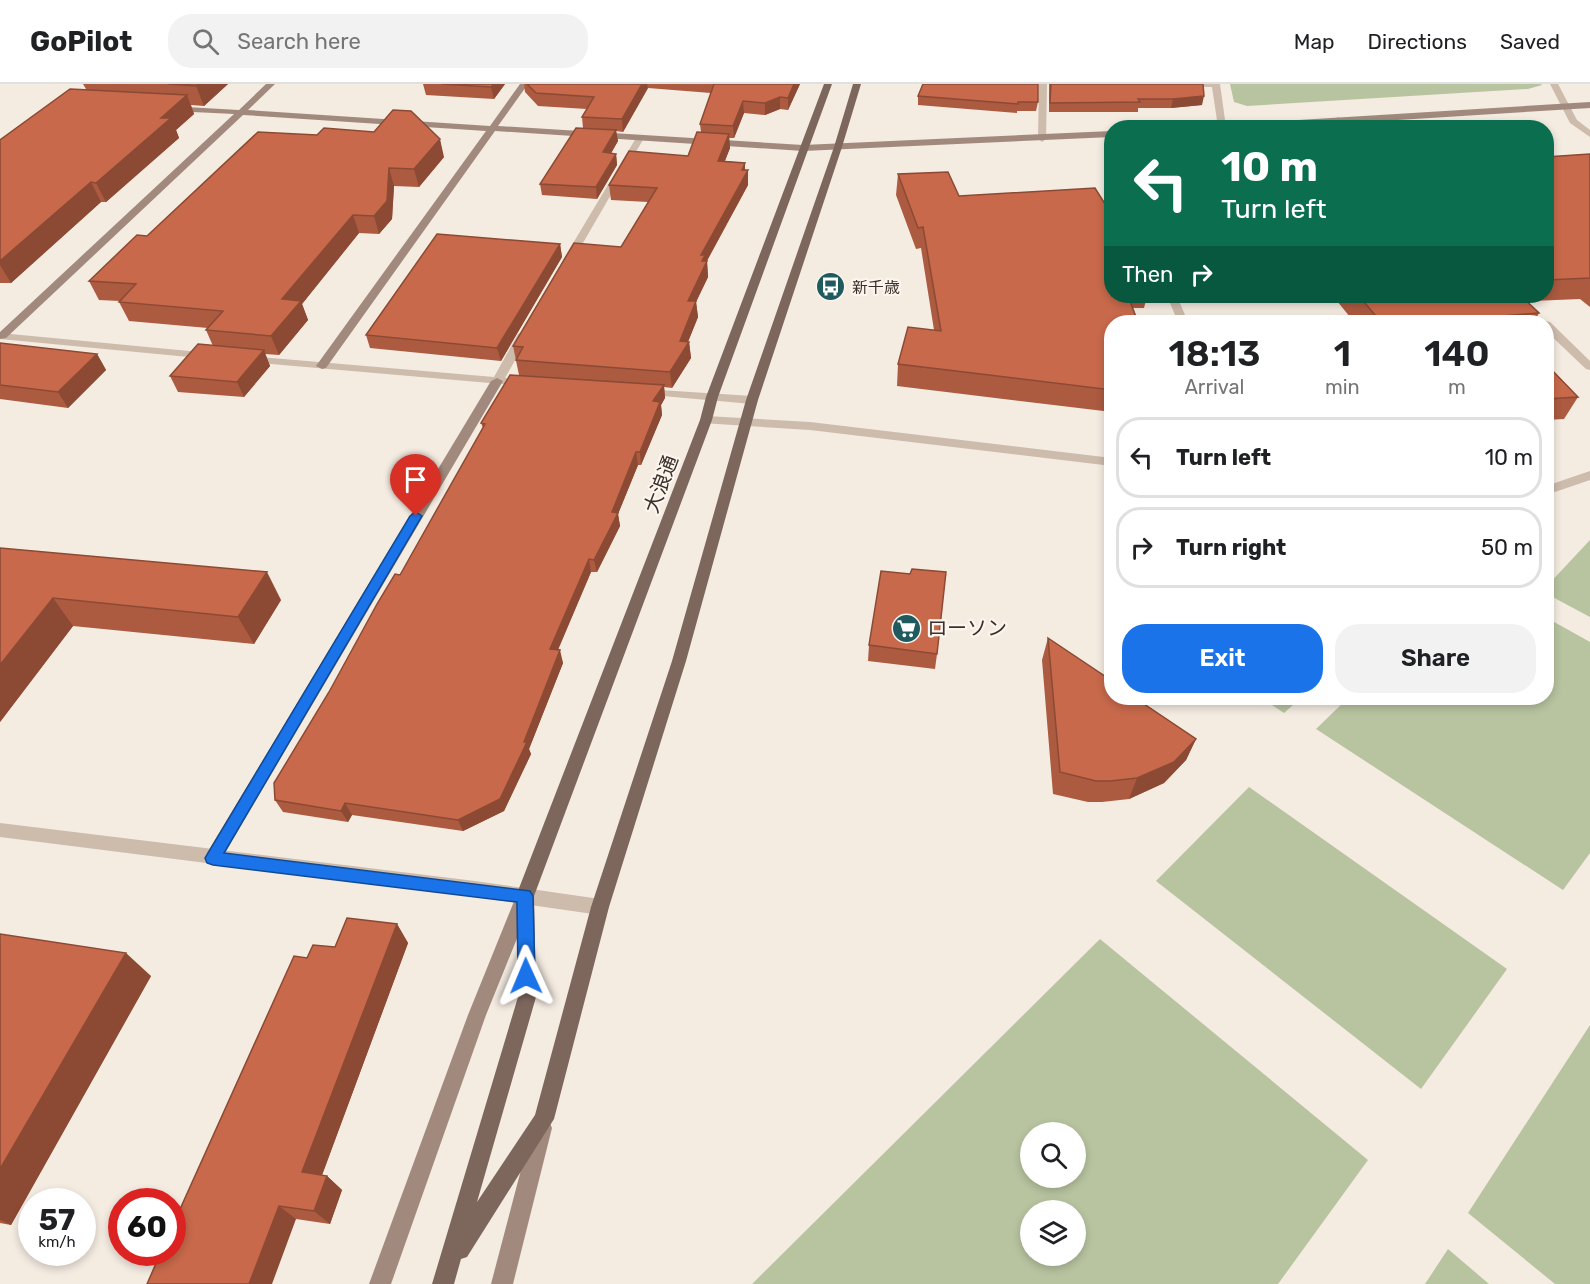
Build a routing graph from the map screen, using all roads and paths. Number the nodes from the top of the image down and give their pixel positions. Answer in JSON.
{"nodes":[{"id":1,"x":271,"y":84,"type":"edge"},
{"id":2,"x":524,"y":84,"type":"edge"},
{"id":3,"x":828,"y":84,"type":"edge"},
{"id":4,"x":857,"y":84,"type":"edge"},
{"id":5,"x":1043,"y":84,"type":"edge"},
{"id":6,"x":1144,"y":84,"type":"edge"},
{"id":7,"x":1216,"y":84,"type":"edge"},
{"id":8,"x":1554,"y":84,"type":"edge"},
{"id":9,"x":1590,"y":105,"type":"edge"},
{"id":10,"x":1567,"y":106,"type":"junction"},
{"id":11,"x":157,"y":107,"type":"edge"},
{"id":12,"x":241,"y":111,"type":"junction"},
{"id":13,"x":1219,"y":120,"type":"edge"},
{"id":14,"x":1338,"y":120,"type":"edge"},
{"id":15,"x":493,"y":128,"type":"junction"},
{"id":16,"x":1590,"y":134,"type":"edge"},
{"id":17,"x":1104,"y":135,"type":"edge"},
{"id":18,"x":640,"y":138,"type":"junction"},
{"id":19,"x":1042,"y":139,"type":"junction"},
{"id":20,"x":838,"y":147,"type":"junction"},
{"id":21,"x":803,"y":148,"type":"junction"},
{"id":22,"x":563,"y":270,"type":"edge"},
{"id":23,"x":533,"y":320,"type":"edge"},
{"id":24,"x":1554,"y":332,"type":"edge"},
{"id":25,"x":1,"y":336,"type":"edge"},
{"id":26,"x":322,"y":366,"type":"junction"},
{"id":27,"x":1590,"y":367,"type":"edge"},
{"id":28,"x":497,"y":381,"type":"junction"},
{"id":29,"x":532,"y":383,"type":"edge"},
{"id":30,"x":627,"y":391,"type":"edge"},
{"id":31,"x":711,"y":398,"type":"junction"},
{"id":32,"x":752,"y":400,"type":"junction"},
{"id":33,"x":706,"y":420,"type":"junction"},
{"id":34,"x":746,"y":422,"type":"junction"},
{"id":35,"x":1104,"y":461,"type":"edge"},
{"id":36,"x":1590,"y":475,"type":"edge"},
{"id":37,"x":1554,"y":488,"type":"edge"},
{"id":38,"x":0,"y":830,"type":"edge"},
{"id":39,"x":213,"y":858,"type":"junction"},
{"id":40,"x":525,"y":896,"type":"junction"},
{"id":41,"x":600,"y":907,"type":"junction"},
{"id":42,"x":544,"y":1119,"type":"junction"},
{"id":43,"x":446,"y":1274,"type":"edge"},
{"id":44,"x":380,"y":1284,"type":"edge"},
{"id":45,"x":502,"y":1284,"type":"edge"}],
"edges":[{"from":1,"to":12,"type":"street"},
{"from":2,"to":15,"type":"street"},
{"from":3,"to":21,"type":"main road","name":"大浪通"},
{"from":4,"to":20,"type":"main road"},
{"from":5,"to":19,"type":"street"},
{"from":6,"to":7,"type":"street"},
{"from":7,"to":13,"type":"street"},
{"from":8,"to":10,"type":"street"},
{"from":9,"to":10,"type":"street"},
{"from":10,"to":14,"type":"street"},
{"from":10,"to":16,"type":"street"},
{"from":11,"to":12,"type":"street"},
{"from":12,"to":15,"type":"street"},
{"from":12,"to":25,"type":"street"},
{"from":15,"to":18,"type":"street"},
{"from":15,"to":26,"type":"street"},
{"from":17,"to":19,"type":"street"},
{"from":18,"to":21,"type":"street"},
{"from":18,"to":22,"type":"street"},
{"from":19,"to":20,"type":"street"},
{"from":20,"to":21,"type":"street"},
{"from":20,"to":32,"type":"main road"},
{"from":21,"to":31,"type":"main road","name":"大浪通"},
{"from":23,"to":28,"type":"street"},
{"from":24,"to":27,"type":"street"},
{"from":25,"to":26,"type":"street"},
{"from":26,"to":28,"type":"street"},
{"from":28,"to":29,"type":"street"},
{"from":28,"to":39,"type":"street"},
{"from":30,"to":31,"type":"street"},
{"from":31,"to":32,"type":"street"},
{"from":31,"to":33,"type":"main road","name":"大浪通"},
{"from":32,"to":34,"type":"main road"},
{"from":33,"to":34,"type":"street"},
{"from":33,"to":40,"type":"main road","name":"大浪通"},
{"from":34,"to":35,"type":"street"},
{"from":34,"to":41,"type":"main road"},
{"from":36,"to":37,"type":"street"},
{"from":38,"to":39,"type":"street"},
{"from":39,"to":40,"type":"street"},
{"from":40,"to":41,"type":"street"},
{"from":40,"to":43,"type":"main road"},
{"from":40,"to":44,"type":"street"},
{"from":41,"to":42,"type":"main road"},
{"from":42,"to":43,"type":"main road"},
{"from":42,"to":45,"type":"street"}]}
